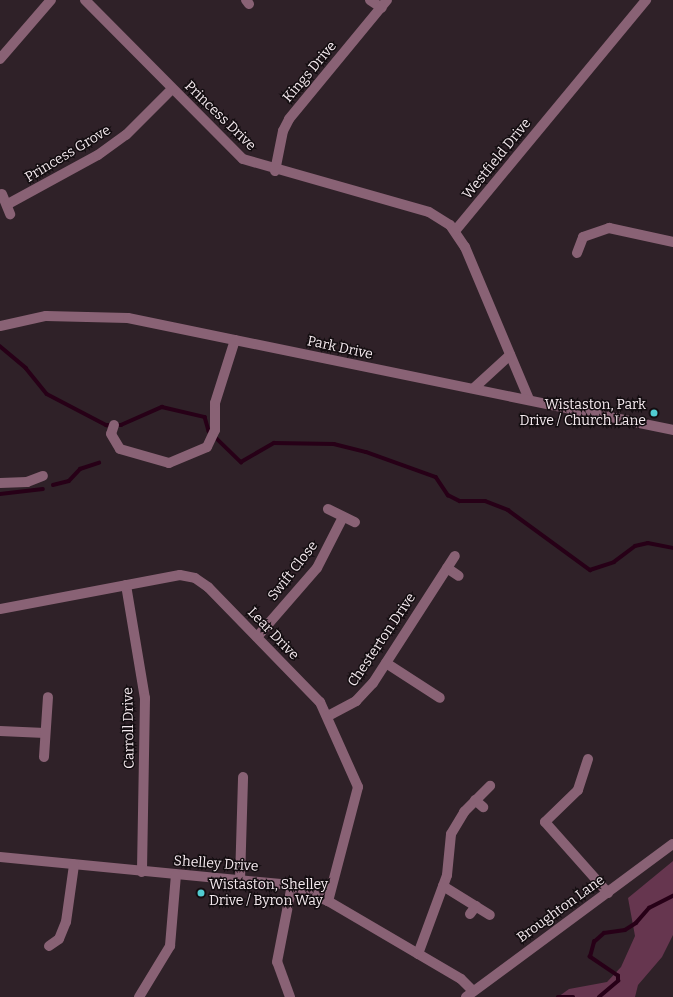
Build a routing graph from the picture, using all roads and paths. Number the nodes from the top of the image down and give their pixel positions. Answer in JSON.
{"nodes":[{"id":1,"x":51,"y":0,"type":"edge"},
{"id":2,"x":85,"y":0,"type":"edge"},
{"id":3,"x":370,"y":0,"type":"edge"},
{"id":4,"x":642,"y":2,"type":"edge"},
{"id":5,"x":385,"y":4,"type":"edge"},
{"id":6,"x":0,"y":59,"type":"edge"},
{"id":7,"x":172,"y":89,"type":"junction"},
{"id":8,"x":275,"y":171,"type":"junction"},
{"id":9,"x":2,"y":194,"type":"dead end"},
{"id":10,"x":455,"y":231,"type":"junction"},
{"id":11,"x":673,"y":242,"type":"edge"},
{"id":12,"x":577,"y":253,"type":"dead end"},
{"id":13,"x":0,"y":326,"type":"edge"},
{"id":14,"x":235,"y":340,"type":"junction"},
{"id":15,"x":510,"y":355,"type":"junction"},
{"id":16,"x":474,"y":388,"type":"junction"},
{"id":17,"x":529,"y":400,"type":"junction"},
{"id":18,"x":114,"y":425,"type":"dead end"},
{"id":19,"x":673,"y":430,"type":"edge"},
{"id":20,"x":43,"y":476,"type":"dead end"},
{"id":21,"x":0,"y":483,"type":"edge"},
{"id":22,"x":328,"y":509,"type":"dead end"},
{"id":23,"x":343,"y":517,"type":"junction"},
{"id":24,"x":355,"y":522,"type":"dead end"},
{"id":25,"x":455,"y":556,"type":"dead end"},
{"id":26,"x":447,"y":568,"type":"junction"},
{"id":27,"x":459,"y":576,"type":"dead end"},
{"id":28,"x":126,"y":585,"type":"junction"},
{"id":29,"x":0,"y":609,"type":"edge"},
{"id":30,"x":257,"y":638,"type":"junction"},
{"id":31,"x":386,"y":663,"type":"junction"},
{"id":32,"x":48,"y":697,"type":"dead end"},
{"id":33,"x":440,"y":699,"type":"dead end"},
{"id":34,"x":328,"y":716,"type":"junction"},
{"id":35,"x":0,"y":731,"type":"edge"},
{"id":36,"x":45,"y":733,"type":"junction"},
{"id":37,"x":44,"y":757,"type":"dead end"},
{"id":38,"x":588,"y":759,"type":"dead end"},
{"id":39,"x":243,"y":776,"type":"dead end"},
{"id":40,"x":490,"y":786,"type":"dead end"},
{"id":41,"x":475,"y":800,"type":"junction"},
{"id":42,"x":483,"y":808,"type":"dead end"},
{"id":43,"x":673,"y":844,"type":"edge"},
{"id":44,"x":0,"y":857,"type":"edge"},
{"id":45,"x":74,"y":865,"type":"junction"},
{"id":46,"x":142,"y":872,"type":"junction"},
{"id":47,"x":176,"y":875,"type":"junction"},
{"id":48,"x":240,"y":880,"type":"junction"},
{"id":49,"x":292,"y":885,"type":"junction"},
{"id":50,"x":443,"y":886,"type":"junction"},
{"id":51,"x":608,"y":892,"type":"junction"},
{"id":52,"x":328,"y":901,"type":"junction"},
{"id":53,"x":476,"y":906,"type":"junction"},
{"id":54,"x":470,"y":914,"type":"dead end"},
{"id":55,"x":490,"y":915,"type":"dead end"},
{"id":56,"x":49,"y":946,"type":"dead end"},
{"id":57,"x":418,"y":954,"type":"junction"},
{"id":58,"x":470,"y":994,"type":"edge"},
{"id":59,"x":141,"y":996,"type":"edge"},
{"id":60,"x":290,"y":997,"type":"edge"}],
"edges":[{"from":1,"to":6,"type":"street"},
{"from":2,"to":7,"type":"street","name":"Princess Drive"},
{"from":3,"to":5,"type":"street"},
{"from":4,"to":10,"type":"street","name":"Westfield Drive"},
{"from":5,"to":8,"type":"street","name":"Kings Drive"},
{"from":7,"to":8,"type":"street","name":"Princess Drive"},
{"from":7,"to":9,"type":"street","name":"Princess Grove"},
{"from":8,"to":10,"type":"street","name":"Princess Drive"},
{"from":10,"to":15,"type":"street"},
{"from":11,"to":12,"type":"street"},
{"from":13,"to":14,"type":"street","name":"Park Drive"},
{"from":14,"to":16,"type":"street","name":"Park Drive"},
{"from":14,"to":18,"type":"street"},
{"from":15,"to":16,"type":"street"},
{"from":15,"to":17,"type":"street"},
{"from":16,"to":17,"type":"street","name":"Park Drive"},
{"from":17,"to":19,"type":"street","name":"Park Drive"},
{"from":20,"to":21,"type":"street"},
{"from":22,"to":23,"type":"street"},
{"from":23,"to":24,"type":"street"},
{"from":23,"to":30,"type":"street","name":"Swift Close"},
{"from":25,"to":26,"type":"street","name":"Chesterton Drive"},
{"from":26,"to":27,"type":"street"},
{"from":26,"to":31,"type":"street","name":"Chesterton Drive"},
{"from":28,"to":29,"type":"street","name":"Lear Drive"},
{"from":28,"to":30,"type":"street","name":"Lear Drive"},
{"from":28,"to":46,"type":"street","name":"Carroll Drive"},
{"from":30,"to":34,"type":"street","name":"Lear Drive"},
{"from":31,"to":33,"type":"street"},
{"from":31,"to":34,"type":"street","name":"Chesterton Drive"},
{"from":32,"to":36,"type":"street"},
{"from":34,"to":52,"type":"street","name":"Lear Drive"},
{"from":35,"to":36,"type":"street"},
{"from":36,"to":37,"type":"street"},
{"from":38,"to":51,"type":"street"},
{"from":39,"to":48,"type":"street"},
{"from":40,"to":41,"type":"street"},
{"from":41,"to":42,"type":"street"},
{"from":41,"to":50,"type":"street"},
{"from":43,"to":51,"type":"street","name":"Broughton Lane"},
{"from":44,"to":45,"type":"street","name":"Shelley Drive"},
{"from":45,"to":46,"type":"street","name":"Shelley Drive"},
{"from":45,"to":56,"type":"street"},
{"from":46,"to":47,"type":"street","name":"Shelley Drive"},
{"from":47,"to":48,"type":"street","name":"Shelley Drive"},
{"from":47,"to":59,"type":"street"},
{"from":48,"to":49,"type":"street","name":"Shelley Drive"},
{"from":49,"to":52,"type":"street","name":"Shelley Drive"},
{"from":49,"to":60,"type":"street"},
{"from":50,"to":53,"type":"street"},
{"from":50,"to":57,"type":"street"},
{"from":51,"to":58,"type":"street","name":"Broughton Lane"},
{"from":52,"to":57,"type":"street","name":"Shelley Drive"},
{"from":53,"to":54,"type":"street"},
{"from":53,"to":55,"type":"street"},
{"from":57,"to":58,"type":"street","name":"Shelley Drive"}]}
